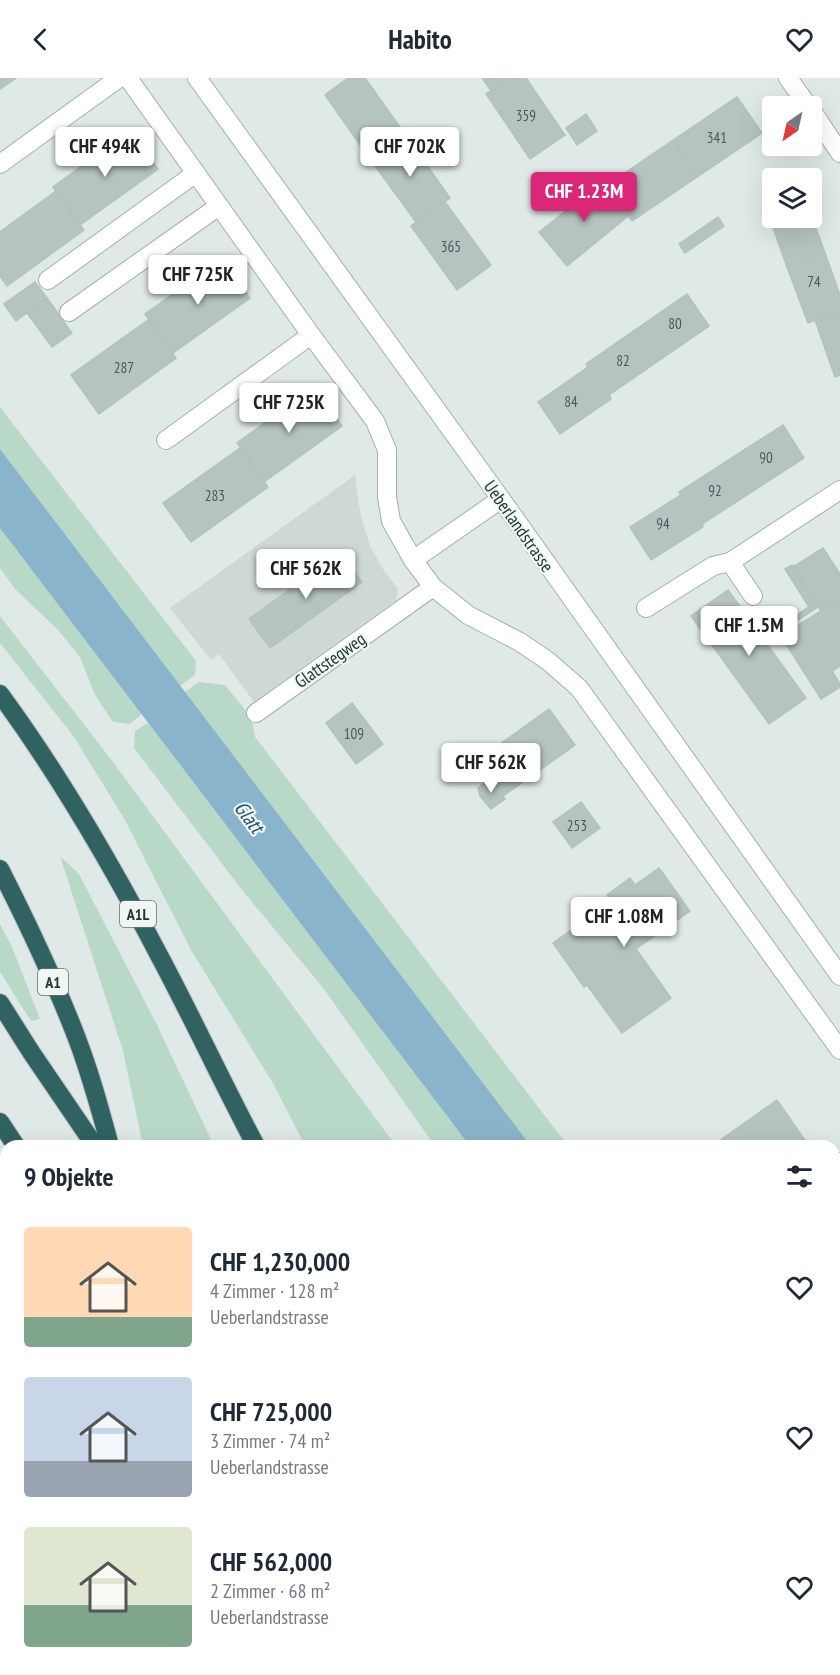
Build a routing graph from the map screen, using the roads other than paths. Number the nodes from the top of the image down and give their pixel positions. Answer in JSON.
{"nodes":[{"id":1,"x":119,"y":78,"type":"edge"},
{"id":2,"x":128,"y":78,"type":"edge"},
{"id":3,"x":197,"y":78,"type":"edge"},
{"id":4,"x":788,"y":78,"type":"edge"},
{"id":5,"x":801,"y":96,"type":"edge"},
{"id":6,"x":822,"y":126,"type":"edge"},
{"id":7,"x":840,"y":153,"type":"edge"},
{"id":8,"x":0,"y":164,"type":"edge"},
{"id":9,"x":196,"y":173,"type":"junction"},
{"id":10,"x":219,"y":206,"type":"junction"},
{"id":11,"x":48,"y":280,"type":"dead end"},
{"id":12,"x":69,"y":312,"type":"dead end"},
{"id":13,"x":311,"y":335,"type":"junction"},
{"id":14,"x":166,"y":440,"type":"dead end"},
{"id":15,"x":840,"y":490,"type":"edge"},
{"id":16,"x":501,"y":499,"type":"junction"},
{"id":17,"x":413,"y":560,"type":"junction"},
{"id":18,"x":729,"y":562,"type":"junction"},
{"id":19,"x":433,"y":587,"type":"junction"},
{"id":20,"x":753,"y":596,"type":"dead end"},
{"id":21,"x":646,"y":608,"type":"dead end"},
{"id":22,"x":0,"y":694,"type":"edge"},
{"id":23,"x":256,"y":712,"type":"dead end"},
{"id":24,"x":0,"y":869,"type":"edge"},
{"id":25,"x":840,"y":976,"type":"edge"},
{"id":26,"x":0,"y":1003,"type":"edge"},
{"id":27,"x":840,"y":1050,"type":"edge"},
{"id":28,"x":0,"y":1122,"type":"edge"},
{"id":29,"x":12,"y":1140,"type":"edge"},
{"id":30,"x":92,"y":1140,"type":"edge"},
{"id":31,"x":108,"y":1140,"type":"edge"},
{"id":32,"x":253,"y":1140,"type":"edge"}],
"edges":[{"from":1,"to":8,"type":"street"},
{"from":2,"to":9,"type":"street"},
{"from":3,"to":16,"type":"street","name":"Ueberlandstrasse"},
{"from":4,"to":5,"type":"street"},
{"from":6,"to":7,"type":"street"},
{"from":9,"to":10,"type":"street"},
{"from":9,"to":11,"type":"street"},
{"from":10,"to":12,"type":"street"},
{"from":10,"to":13,"type":"street"},
{"from":13,"to":14,"type":"street"},
{"from":13,"to":17,"type":"street"},
{"from":15,"to":18,"type":"street"},
{"from":16,"to":17,"type":"street"},
{"from":16,"to":25,"type":"street","name":"Ueberlandstrasse"},
{"from":17,"to":19,"type":"street"},
{"from":18,"to":20,"type":"street"},
{"from":18,"to":21,"type":"street"},
{"from":19,"to":23,"type":"street","name":"Glattstegweg"},
{"from":19,"to":27,"type":"street"},
{"from":22,"to":32,"type":"highway","number":"A1L"},
{"from":24,"to":31,"type":"highway","number":"A1"},
{"from":26,"to":30,"type":"highway"},
{"from":28,"to":29,"type":"highway"}]}
